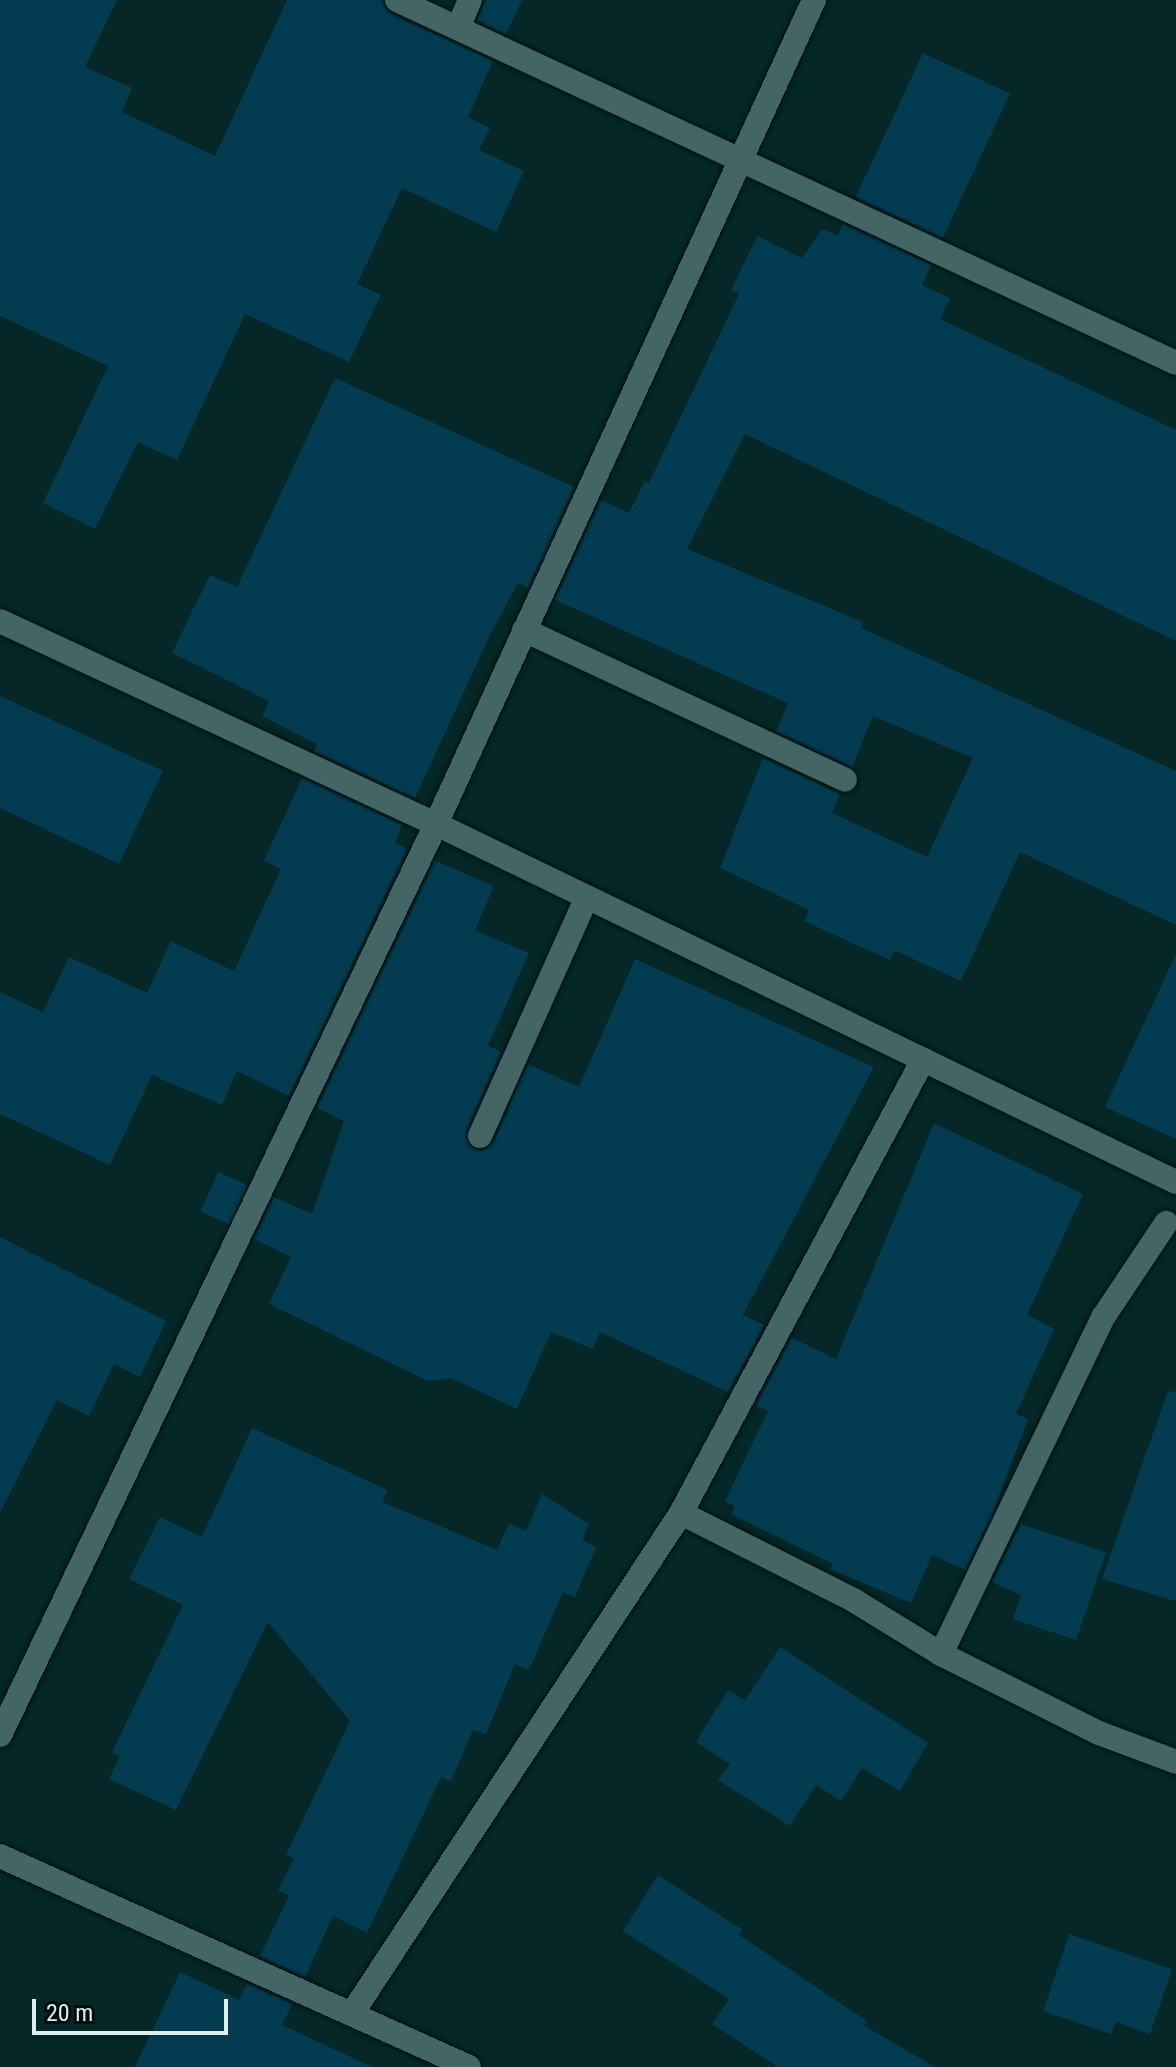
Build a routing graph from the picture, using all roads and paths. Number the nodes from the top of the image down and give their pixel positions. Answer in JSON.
{"nodes":[{"id":1,"x":397,"y":0,"type":"edge"},
{"id":2,"x":470,"y":0,"type":"edge"},
{"id":3,"x":814,"y":0,"type":"edge"},
{"id":4,"x":458,"y":28,"type":"junction"},
{"id":5,"x":741,"y":158,"type":"junction"},
{"id":6,"x":1176,"y":363,"type":"edge"},
{"id":7,"x":0,"y":621,"type":"edge"},
{"id":8,"x":524,"y":630,"type":"junction"},
{"id":9,"x":845,"y":780,"type":"dead end"},
{"id":10,"x":436,"y":824,"type":"junction"},
{"id":11,"x":586,"y":899,"type":"junction"},
{"id":12,"x":923,"y":1060,"type":"junction"},
{"id":13,"x":480,"y":1136,"type":"dead end"},
{"id":14,"x":1176,"y":1182,"type":"edge"},
{"id":15,"x":1173,"y":1219,"type":"edge"},
{"id":16,"x":681,"y":1513,"type":"junction"},
{"id":17,"x":941,"y":1654,"type":"junction"},
{"id":18,"x":0,"y":1735,"type":"edge"},
{"id":19,"x":1176,"y":1762,"type":"edge"},
{"id":20,"x":0,"y":1856,"type":"edge"},
{"id":21,"x":353,"y":2012,"type":"junction"},
{"id":22,"x":469,"y":2067,"type":"edge"}],
"edges":[{"from":1,"to":4,"type":"street"},
{"from":2,"to":4,"type":"street"},
{"from":3,"to":5,"type":"street"},
{"from":4,"to":5,"type":"street"},
{"from":5,"to":6,"type":"street"},
{"from":5,"to":8,"type":"street"},
{"from":7,"to":10,"type":"street"},
{"from":8,"to":9,"type":"street"},
{"from":8,"to":10,"type":"street"},
{"from":10,"to":11,"type":"street"},
{"from":10,"to":18,"type":"street"},
{"from":11,"to":12,"type":"street"},
{"from":11,"to":13,"type":"street"},
{"from":12,"to":14,"type":"street"},
{"from":12,"to":16,"type":"street"},
{"from":15,"to":17,"type":"street"},
{"from":16,"to":17,"type":"street"},
{"from":16,"to":21,"type":"street"},
{"from":17,"to":19,"type":"street"},
{"from":20,"to":21,"type":"street"},
{"from":21,"to":22,"type":"street"}]}
